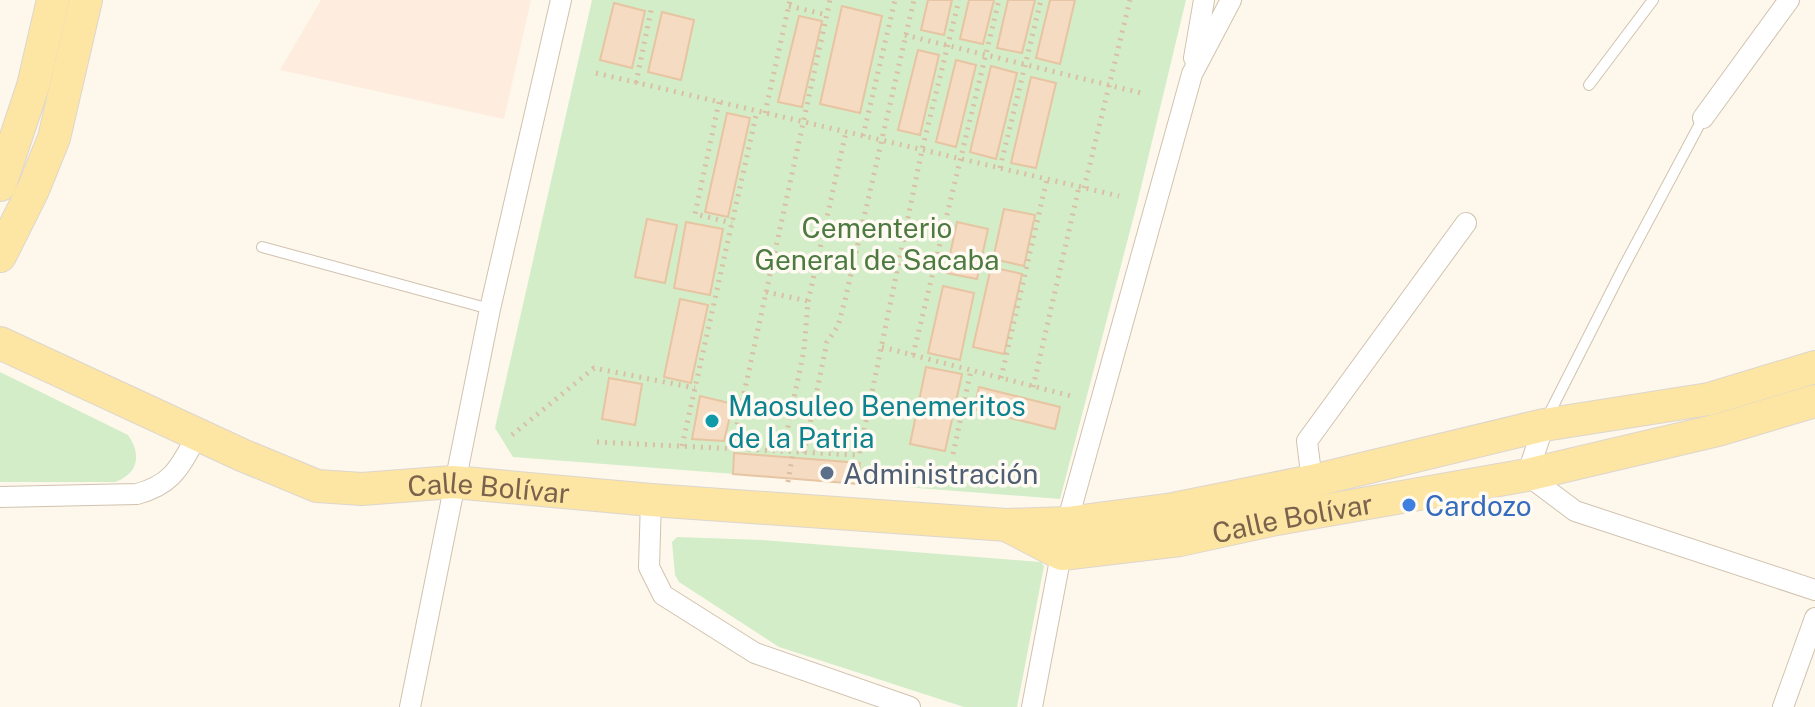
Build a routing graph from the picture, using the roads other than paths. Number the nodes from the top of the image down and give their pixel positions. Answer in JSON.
{"nodes":[{"id":1,"x":53,"y":0,"type":"edge"},
{"id":2,"x":86,"y":0,"type":"edge"},
{"id":3,"x":561,"y":0,"type":"edge"},
{"id":4,"x":1204,"y":0,"type":"edge"},
{"id":5,"x":1231,"y":0,"type":"edge"},
{"id":6,"x":1653,"y":0,"type":"edge"},
{"id":7,"x":1789,"y":0,"type":"edge"},
{"id":8,"x":1192,"y":74,"type":"junction"},
{"id":9,"x":1589,"y":85,"type":"dead end"},
{"id":10,"x":1703,"y":118,"type":"joint"},
{"id":11,"x":0,"y":185,"type":"edge"},
{"id":12,"x":1466,"y":223,"type":"dead end"},
{"id":13,"x":262,"y":247,"type":"dead end"},
{"id":14,"x":0,"y":256,"type":"edge"},
{"id":15,"x":490,"y":309,"type":"junction"},
{"id":16,"x":0,"y":343,"type":"edge"},
{"id":17,"x":1815,"y":367,"type":"edge"},
{"id":18,"x":1815,"y":401,"type":"edge"},
{"id":19,"x":1544,"y":425,"type":"junction"},
{"id":20,"x":198,"y":434,"type":"junction"},
{"id":21,"x":1527,"y":475,"type":"junction"},
{"id":22,"x":1312,"y":481,"type":"junction"},
{"id":23,"x":453,"y":482,"type":"junction"},
{"id":24,"x":0,"y":497,"type":"edge"},
{"id":25,"x":651,"y":500,"type":"junction"},
{"id":26,"x":1067,"y":523,"type":"junction"},
{"id":27,"x":1007,"y":525,"type":"junction"},
{"id":28,"x":1062,"y":554,"type":"junction"},
{"id":29,"x":1815,"y":590,"type":"edge"},
{"id":30,"x":1815,"y":618,"type":"edge"},
{"id":31,"x":410,"y":707,"type":"edge"},
{"id":32,"x":910,"y":707,"type":"edge"},
{"id":33,"x":1032,"y":707,"type":"edge"},
{"id":34,"x":1783,"y":707,"type":"edge"}],
"edges":[{"from":1,"to":11,"type":"main road"},
{"from":2,"to":14,"type":"main road"},
{"from":3,"to":15,"type":"street"},
{"from":4,"to":8,"type":"street"},
{"from":5,"to":8,"type":"street"},
{"from":6,"to":9,"type":"lane"},
{"from":7,"to":10,"type":"street"},
{"from":8,"to":26,"type":"street"},
{"from":10,"to":19,"type":"lane"},
{"from":12,"to":22,"type":"street"},
{"from":13,"to":15,"type":"lane"},
{"from":15,"to":23,"type":"street"},
{"from":16,"to":20,"type":"main road","name":"Calle Bolívar"},
{"from":17,"to":19,"type":"main road","name":"Calle Bolívar"},
{"from":18,"to":21,"type":"main road","name":"Calle Bolívar"},
{"from":19,"to":21,"type":"street"},
{"from":19,"to":22,"type":"main road","name":"Calle Bolívar"},
{"from":20,"to":23,"type":"main road","name":"Calle Bolívar"},
{"from":20,"to":24,"type":"street"},
{"from":21,"to":28,"type":"main road","name":"Calle Bolívar"},
{"from":21,"to":29,"type":"street"},
{"from":22,"to":26,"type":"main road","name":"Calle Bolívar"},
{"from":23,"to":25,"type":"main road","name":"Calle Bolívar"},
{"from":23,"to":31,"type":"street"},
{"from":25,"to":27,"type":"main road","name":"Calle Bolívar"},
{"from":25,"to":32,"type":"street"},
{"from":26,"to":27,"type":"main road","name":"Calle Bolívar"},
{"from":26,"to":28,"type":"street"},
{"from":27,"to":28,"type":"main road","name":"Calle Bolívar"},
{"from":28,"to":33,"type":"street"},
{"from":30,"to":34,"type":"street"}]}
